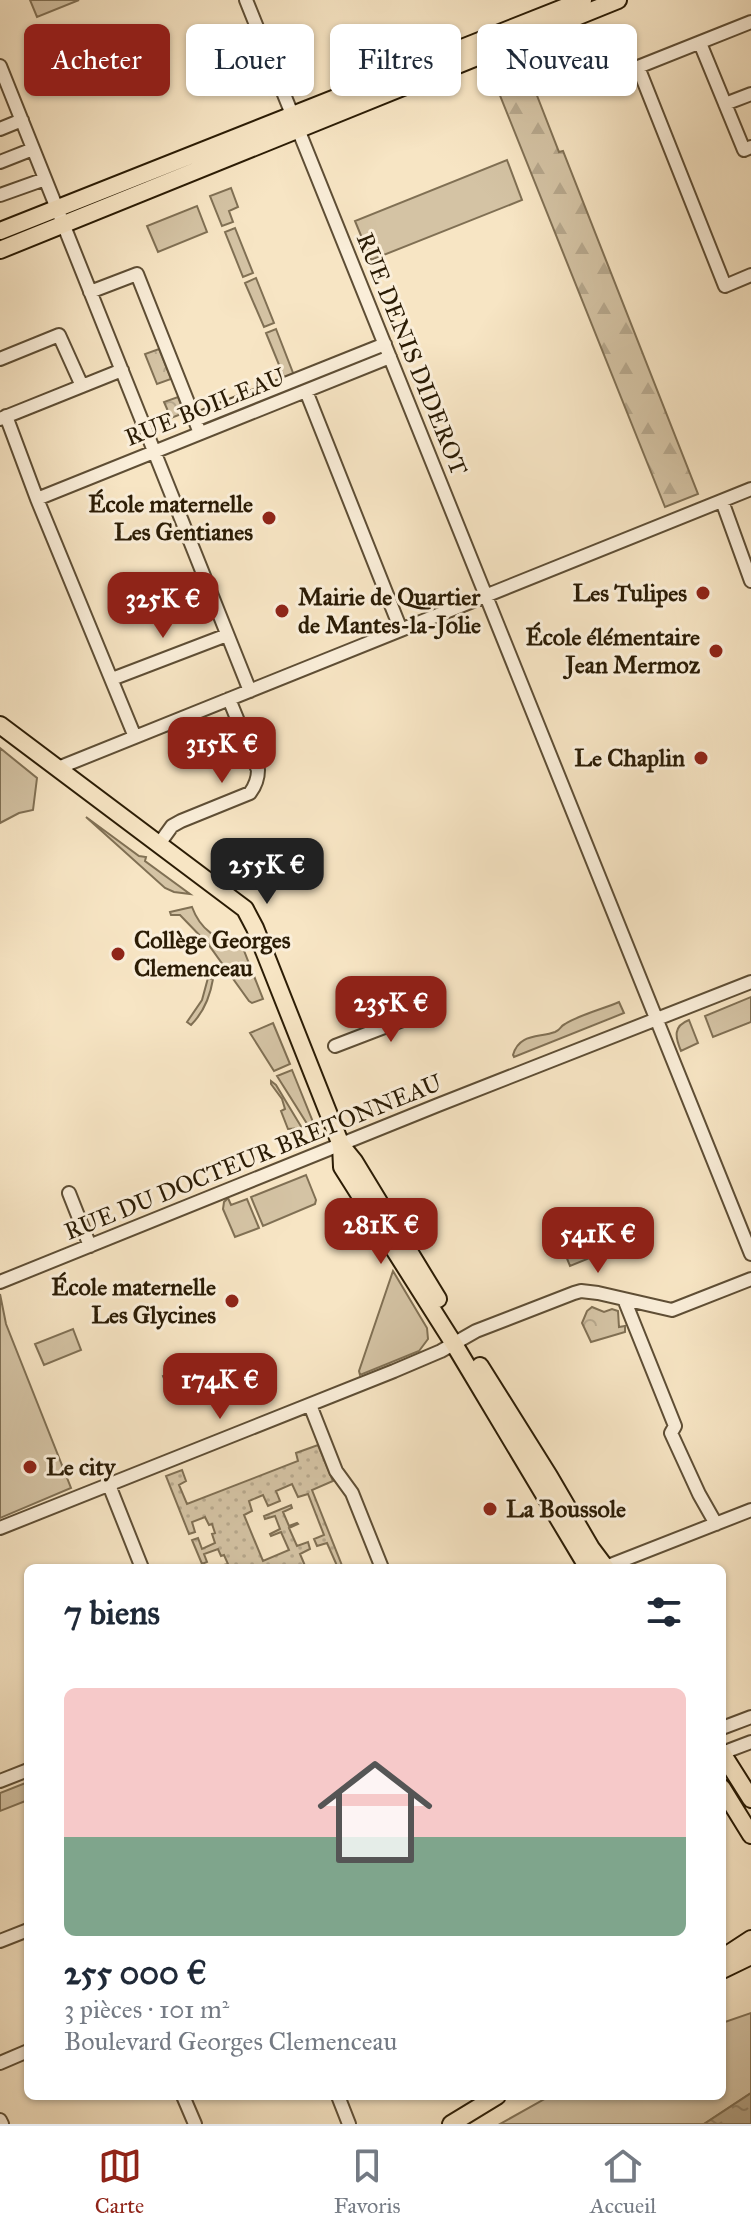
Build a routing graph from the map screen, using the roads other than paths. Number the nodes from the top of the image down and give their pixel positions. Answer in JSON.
{"nodes":[{"id":1,"x":246,"y":0,"type":"edge"},
{"id":2,"x":583,"y":0,"type":"edge"},
{"id":3,"x":618,"y":0,"type":"edge"},
{"id":4,"x":751,"y":22,"type":"edge"},
{"id":5,"x":700,"y":43,"type":"junction"},
{"id":6,"x":0,"y":66,"type":"edge"},
{"id":7,"x":5,"y":91,"type":"edge"},
{"id":8,"x":751,"y":94,"type":"edge"},
{"id":9,"x":725,"y":104,"type":"junction"},
{"id":10,"x":22,"y":120,"type":"junction"},
{"id":11,"x":295,"y":122,"type":"junction"},
{"id":12,"x":0,"y":129,"type":"edge"},
{"id":13,"x":747,"y":148,"type":"edge"},
{"id":14,"x":33,"y":149,"type":"junction"},
{"id":15,"x":0,"y":162,"type":"edge"},
{"id":16,"x":45,"y":179,"type":"junction"},
{"id":17,"x":0,"y":195,"type":"edge"},
{"id":18,"x":56,"y":207,"type":"junction"},
{"id":19,"x":63,"y":225,"type":"junction"},
{"id":20,"x":0,"y":231,"type":"edge"},
{"id":21,"x":0,"y":250,"type":"edge"},
{"id":22,"x":751,"y":275,"type":"edge"},
{"id":23,"x":90,"y":292,"type":"junction"},
{"id":24,"x":385,"y":344,"type":"junction"},
{"id":25,"x":390,"y":357,"type":"junction"},
{"id":26,"x":0,"y":359,"type":"edge"},
{"id":27,"x":122,"y":370,"type":"junction"},
{"id":28,"x":82,"y":386,"type":"junction"},
{"id":29,"x":306,"y":391,"type":"junction"},
{"id":30,"x":3,"y":418,"type":"edge"},
{"id":31,"x":195,"y":420,"type":"junction"},
{"id":32,"x":200,"y":433,"type":"junction"},
{"id":33,"x":154,"y":451,"type":"junction"},
{"id":34,"x":751,"y":489,"type":"edge"},
{"id":35,"x":37,"y":499,"type":"junction"},
{"id":36,"x":722,"y":501,"type":"junction"},
{"id":37,"x":751,"y":581,"type":"edge"},
{"id":38,"x":486,"y":596,"type":"junction"},
{"id":39,"x":401,"y":630,"type":"junction"},
{"id":40,"x":227,"y":635,"type":"junction"},
{"id":41,"x":112,"y":679,"type":"junction"},
{"id":42,"x":250,"y":691,"type":"junction"},
{"id":43,"x":229,"y":699,"type":"junction"},
{"id":44,"x":0,"y":725,"type":"edge"},
{"id":45,"x":135,"y":737,"type":"junction"},
{"id":46,"x":58,"y":768,"type":"junction"},
{"id":47,"x":159,"y":844,"type":"junction"},
{"id":48,"x":751,"y":982,"type":"edge"},
{"id":49,"x":434,"y":1008,"type":"dead end"},
{"id":50,"x":657,"y":1020,"type":"junction"},
{"id":51,"x":335,"y":1046,"type":"dead end"},
{"id":52,"x":341,"y":1145,"type":"junction"},
{"id":53,"x":69,"y":1193,"type":"dead end"},
{"id":54,"x":90,"y":1246,"type":"junction"},
{"id":55,"x":751,"y":1254,"type":"edge"},
{"id":56,"x":751,"y":1279,"type":"edge"},
{"id":57,"x":0,"y":1282,"type":"edge"},
{"id":58,"x":624,"y":1299,"type":"junction"},
{"id":59,"x":458,"y":1342,"type":"junction"},
{"id":60,"x":310,"y":1405,"type":"junction"},
{"id":61,"x":109,"y":1485,"type":"junction"},
{"id":62,"x":751,"y":1510,"type":"edge"},
{"id":63,"x":716,"y":1524,"type":"junction"},
{"id":64,"x":0,"y":1528,"type":"edge"},
{"id":65,"x":140,"y":1564,"type":"edge"},
{"id":66,"x":380,"y":1564,"type":"edge"},
{"id":67,"x":586,"y":1564,"type":"edge"},
{"id":68,"x":601,"y":1564,"type":"edge"},
{"id":69,"x":614,"y":1564,"type":"edge"},
{"id":70,"x":751,"y":1717,"type":"edge"},
{"id":71,"x":726,"y":1726,"type":"edge"},
{"id":72,"x":751,"y":1742,"type":"edge"},
{"id":73,"x":726,"y":1751,"type":"edge"},
{"id":74,"x":726,"y":1759,"type":"edge"},
{"id":75,"x":24,"y":1772,"type":"edge"},
{"id":76,"x":0,"y":1781,"type":"edge"},
{"id":77,"x":726,"y":1794,"type":"edge"},
{"id":78,"x":751,"y":1799,"type":"edge"},
{"id":79,"x":751,"y":1835,"type":"edge"},
{"id":80,"x":24,"y":1932,"type":"edge"},
{"id":81,"x":751,"y":1939,"type":"edge"},
{"id":82,"x":0,"y":1941,"type":"edge"},
{"id":83,"x":726,"y":1955,"type":"edge"},
{"id":84,"x":751,"y":1956,"type":"edge"},
{"id":85,"x":726,"y":1968,"type":"edge"},
{"id":86,"x":24,"y":2053,"type":"edge"},
{"id":87,"x":0,"y":2063,"type":"edge"},
{"id":88,"x":185,"y":2100,"type":"edge"},
{"id":89,"x":340,"y":2100,"type":"edge"},
{"id":90,"x":490,"y":2100,"type":"edge"},
{"id":91,"x":195,"y":2124,"type":"edge"},
{"id":92,"x":349,"y":2124,"type":"edge"},
{"id":93,"x":451,"y":2124,"type":"edge"}],
"edges":[{"from":1,"to":11,"type":"street","name":"RUE DENIS DIDEROT"},
{"from":2,"to":11,"type":"main road"},
{"from":3,"to":11,"type":"main road"},
{"from":4,"to":5,"type":"street"},
{"from":5,"to":9,"type":"street"},
{"from":5,"to":22,"type":"street"},
{"from":6,"to":7,"type":"street"},
{"from":7,"to":10,"type":"street"},
{"from":8,"to":9,"type":"street"},
{"from":9,"to":13,"type":"street"},
{"from":10,"to":12,"type":"street"},
{"from":10,"to":14,"type":"street"},
{"from":11,"to":18,"type":"main road"},
{"from":11,"to":19,"type":"main road"},
{"from":11,"to":24,"type":"street","name":"RUE DENIS DIDEROT"},
{"from":14,"to":15,"type":"street"},
{"from":14,"to":16,"type":"street"},
{"from":16,"to":17,"type":"street"},
{"from":16,"to":18,"type":"street"},
{"from":18,"to":19,"type":"street"},
{"from":18,"to":20,"type":"main road"},
{"from":19,"to":21,"type":"main road"},
{"from":19,"to":23,"type":"street"},
{"from":23,"to":27,"type":"street"},
{"from":23,"to":31,"type":"street"},
{"from":24,"to":25,"type":"street","name":"RUE DENIS DIDEROT"},
{"from":24,"to":31,"type":"street"},
{"from":25,"to":29,"type":"street","name":"RUE BOILEAU"},
{"from":25,"to":38,"type":"street","name":"RUE DENIS DIDEROT"},
{"from":26,"to":28,"type":"street"},
{"from":27,"to":28,"type":"street"},
{"from":27,"to":33,"type":"street"},
{"from":28,"to":30,"type":"street"},
{"from":29,"to":32,"type":"street","name":"RUE BOILEAU"},
{"from":29,"to":39,"type":"street"},
{"from":30,"to":35,"type":"street"},
{"from":31,"to":32,"type":"street"},
{"from":32,"to":33,"type":"street","name":"RUE BOILEAU"},
{"from":33,"to":35,"type":"street","name":"RUE BOILEAU"},
{"from":33,"to":40,"type":"street"},
{"from":34,"to":36,"type":"street"},
{"from":35,"to":41,"type":"street"},
{"from":36,"to":37,"type":"street"},
{"from":36,"to":38,"type":"street"},
{"from":38,"to":39,"type":"street"},
{"from":38,"to":50,"type":"street","name":"RUE DENIS DIDEROT"},
{"from":39,"to":42,"type":"street"},
{"from":40,"to":41,"type":"street"},
{"from":40,"to":42,"type":"street"},
{"from":41,"to":45,"type":"street"},
{"from":42,"to":43,"type":"street"},
{"from":43,"to":45,"type":"street"},
{"from":43,"to":47,"type":"street"},
{"from":44,"to":46,"type":"main road"},
{"from":45,"to":46,"type":"street"},
{"from":46,"to":47,"type":"main road"},
{"from":47,"to":52,"type":"main road"},
{"from":48,"to":50,"type":"street","name":"RUE DU DOCTEUR BRETONNEAU"},
{"from":49,"to":51,"type":"street"},
{"from":50,"to":52,"type":"street","name":"RUE DU DOCTEUR BRETONNEAU"},
{"from":50,"to":55,"type":"street","name":"RUE DENIS DIDEROT"},
{"from":52,"to":54,"type":"street","name":"RUE DU DOCTEUR BRETONNEAU"},
{"from":52,"to":59,"type":"main road"},
{"from":53,"to":54,"type":"street"},
{"from":54,"to":57,"type":"street","name":"RUE DU DOCTEUR BRETONNEAU"},
{"from":56,"to":58,"type":"street"},
{"from":58,"to":59,"type":"street"},
{"from":58,"to":63,"type":"street"},
{"from":59,"to":60,"type":"street"},
{"from":59,"to":67,"type":"main road"},
{"from":59,"to":68,"type":"main road"},
{"from":60,"to":61,"type":"street"},
{"from":60,"to":66,"type":"street"},
{"from":61,"to":64,"type":"street"},
{"from":61,"to":65,"type":"street"},
{"from":62,"to":63,"type":"street"},
{"from":63,"to":69,"type":"street"},
{"from":70,"to":71,"type":"street"},
{"from":72,"to":73,"type":"street"},
{"from":74,"to":78,"type":"main road"},
{"from":75,"to":76,"type":"street"},
{"from":77,"to":79,"type":"main road"},
{"from":80,"to":82,"type":"street"},
{"from":81,"to":83,"type":"main road"},
{"from":84,"to":85,"type":"main road"},
{"from":86,"to":87,"type":"street"},
{"from":88,"to":91,"type":"street"},
{"from":89,"to":92,"type":"street"},
{"from":90,"to":93,"type":"main road"}]}
